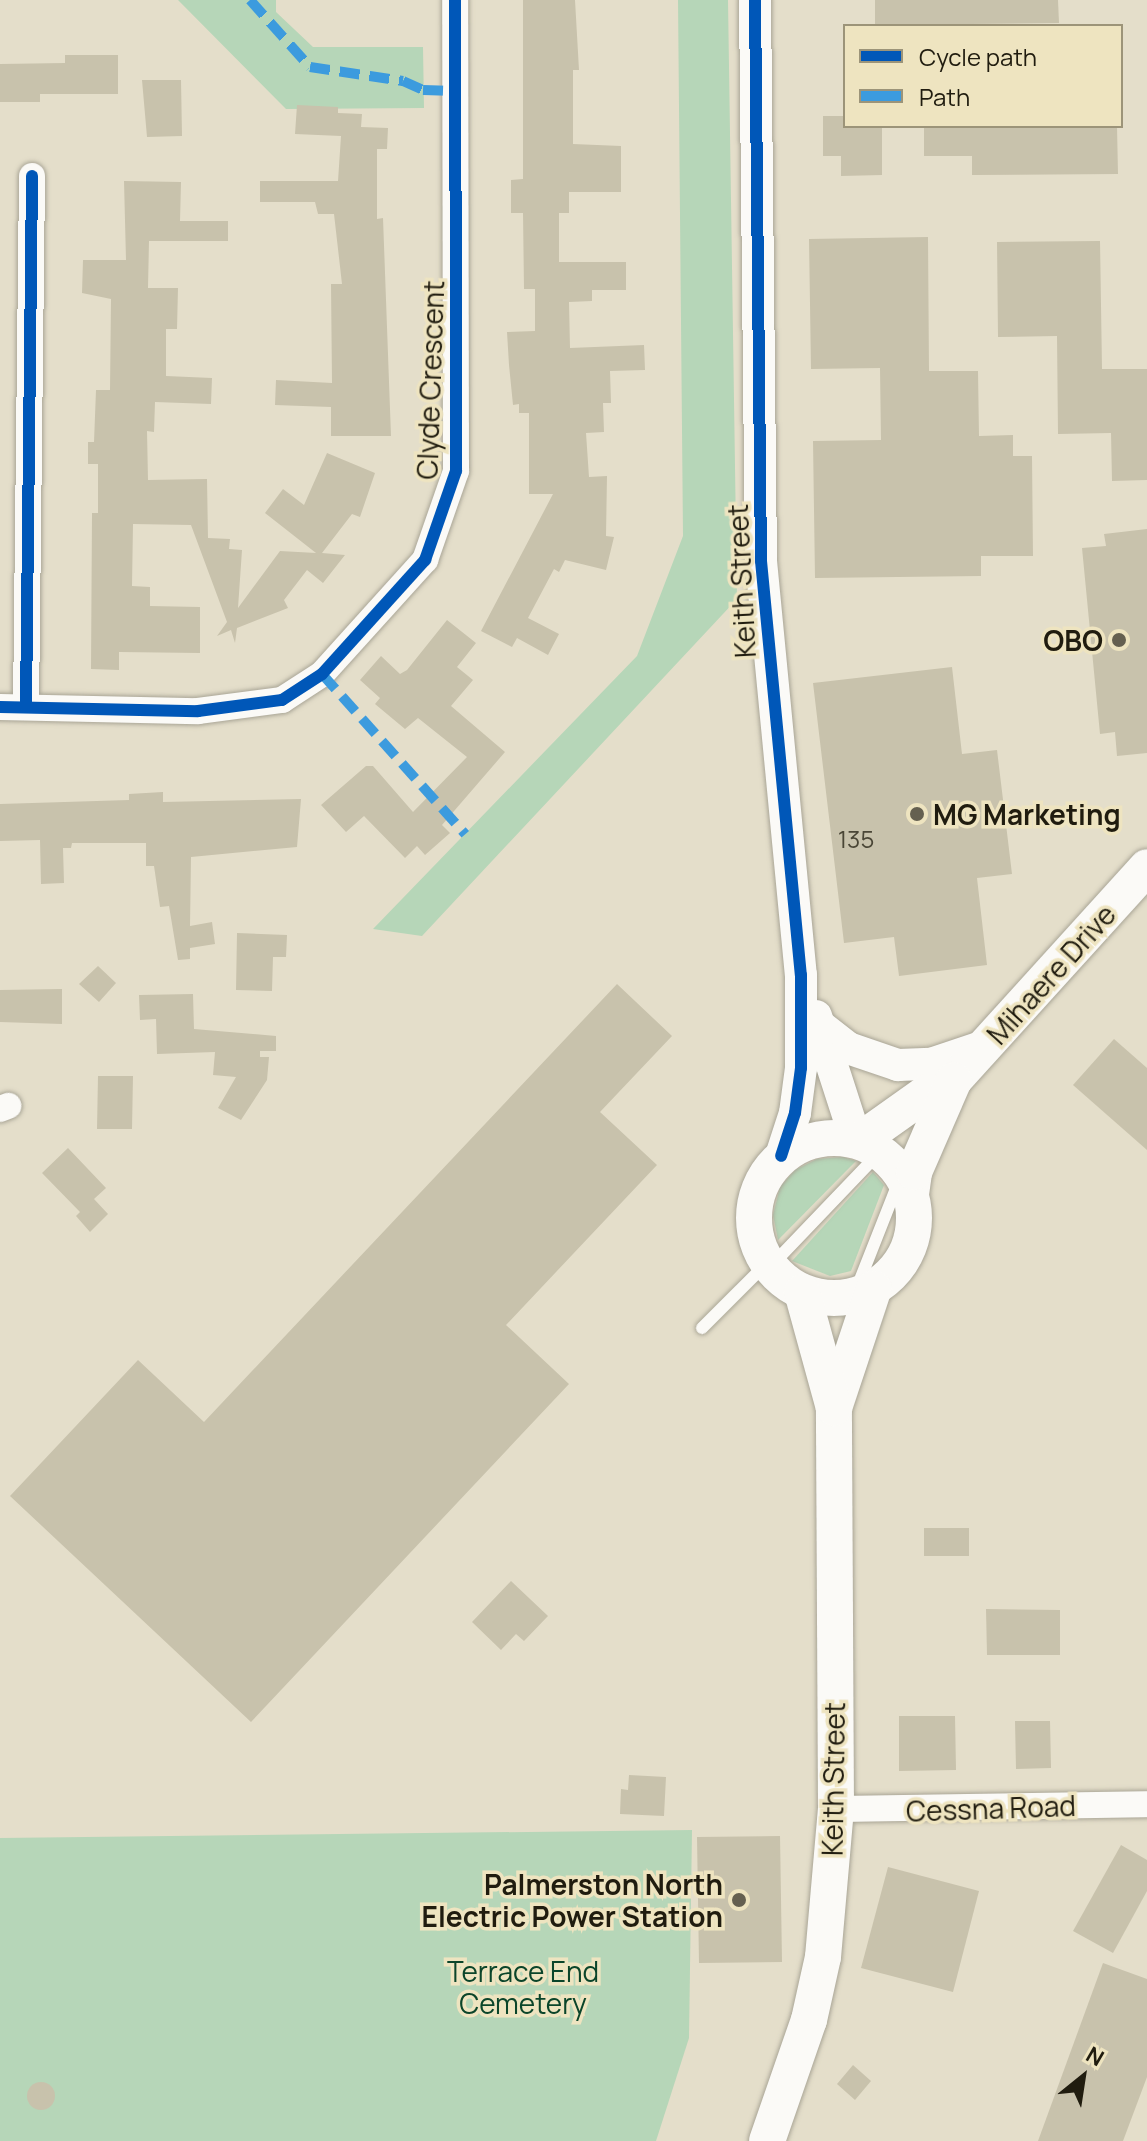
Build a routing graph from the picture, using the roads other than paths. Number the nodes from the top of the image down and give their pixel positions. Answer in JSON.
{"nodes":[{"id":1,"x":455,"y":0,"type":"edge"},
{"id":2,"x":755,"y":0,"type":"edge"},
{"id":3,"x":32,"y":176,"type":"dead end"},
{"id":4,"x":13,"y":707,"type":"edge"},
{"id":5,"x":1147,"y":867,"type":"edge"},
{"id":6,"x":801,"y":975,"type":"junction"},
{"id":7,"x":819,"y":1025,"type":"junction"},
{"id":8,"x":987,"y":1045,"type":"junction"},
{"id":9,"x":954,"y":1080,"type":"junction"},
{"id":10,"x":781,"y":1156,"type":"junction"},
{"id":11,"x":882,"y":1160,"type":"junction"},
{"id":12,"x":768,"y":1265,"type":"junction"},
{"id":13,"x":802,"y":1292,"type":"junction"},
{"id":14,"x":864,"y":1292,"type":"junction"},
{"id":15,"x":702,"y":1328,"type":"dead end"},
{"id":16,"x":834,"y":1408,"type":"junction"},
{"id":17,"x":1147,"y":1804,"type":"edge"},
{"id":18,"x":836,"y":1809,"type":"junction"},
{"id":19,"x":767,"y":2141,"type":"edge"}],
"edges":[{"from":1,"to":4,"type":"street","name":"Clyde Crescent"},
{"from":2,"to":6,"type":"street","name":"Keith Street"},
{"from":3,"to":4,"type":"street"},
{"from":5,"to":8,"type":"main road","name":"Mihaere Drive"},
{"from":6,"to":7,"type":"street","name":"Keith Street"},
{"from":6,"to":10,"type":"street","name":"Keith Street"},
{"from":7,"to":8,"type":"street"},
{"from":7,"to":11,"type":"street","name":"Keith Street"},
{"from":8,"to":9,"type":"main road","name":"Mihaere Drive"},
{"from":9,"to":11,"type":"main road","name":"Mihaere Drive"},
{"from":9,"to":11,"type":"main road","name":"Mihaere Drive"},
{"from":10,"to":11,"type":"main road"},
{"from":10,"to":12,"type":"main road"},
{"from":11,"to":12,"type":"lane"},
{"from":11,"to":14,"type":"main road"},
{"from":12,"to":13,"type":"main road"},
{"from":12,"to":15,"type":"lane"},
{"from":13,"to":14,"type":"main road"},
{"from":13,"to":16,"type":"main road","name":"Keith Street"},
{"from":14,"to":16,"type":"main road","name":"Keith Street"},
{"from":16,"to":18,"type":"main road","name":"Keith Street"},
{"from":17,"to":18,"type":"street","name":"Cessna Road"},
{"from":18,"to":19,"type":"main road","name":"Keith Street"}]}
